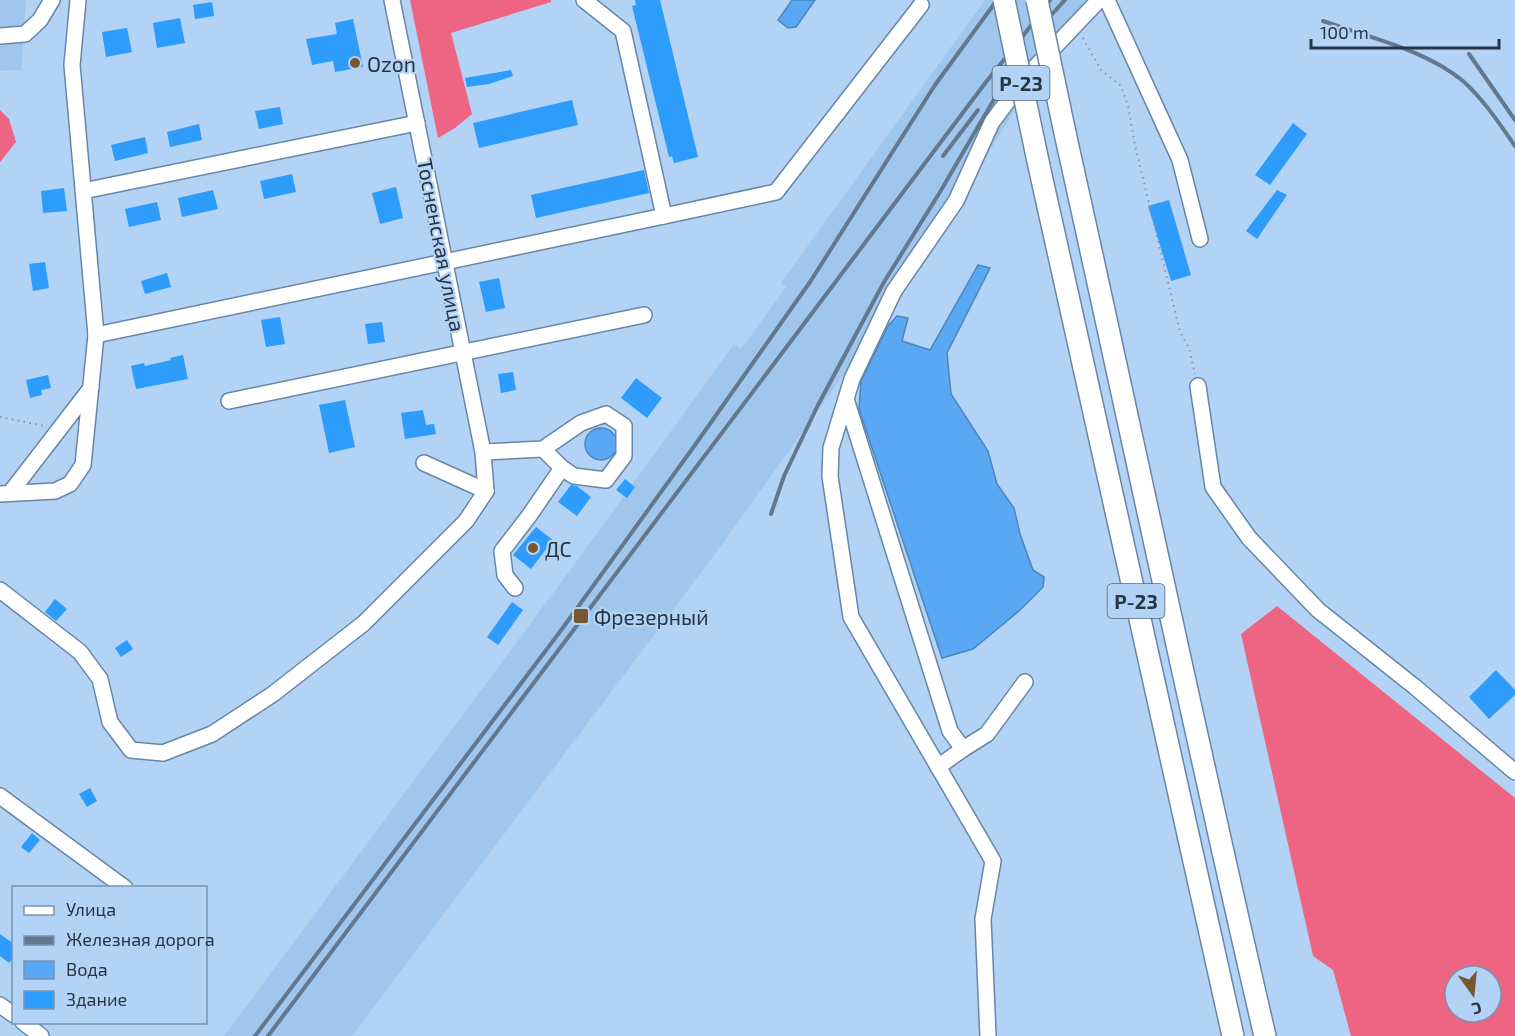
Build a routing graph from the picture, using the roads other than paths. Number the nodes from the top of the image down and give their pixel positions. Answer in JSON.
{"nodes":[{"id":1,"x":52,"y":0,"type":"edge"},
{"id":2,"x":78,"y":0,"type":"edge"},
{"id":3,"x":392,"y":0,"type":"edge"},
{"id":4,"x":584,"y":0,"type":"edge"},
{"id":5,"x":1004,"y":0,"type":"edge"},
{"id":6,"x":1037,"y":0,"type":"edge"},
{"id":7,"x":1099,"y":0,"type":"edge"},
{"id":8,"x":1107,"y":0,"type":"edge"},
{"id":9,"x":921,"y":5,"type":"dead end"},
{"id":10,"x":0,"y":36,"type":"edge"},
{"id":11,"x":417,"y":123,"type":"junction"},
{"id":12,"x":83,"y":191,"type":"junction"},
{"id":13,"x":664,"y":216,"type":"junction"},
{"id":14,"x":1200,"y":239,"type":"dead end"},
{"id":15,"x":445,"y":262,"type":"junction"},
{"id":16,"x":644,"y":315,"type":"dead end"},
{"id":17,"x":96,"y":335,"type":"junction"},
{"id":18,"x":463,"y":352,"type":"junction"},
{"id":19,"x":1198,"y":386,"type":"road end"},
{"id":20,"x":91,"y":388,"type":"junction"},
{"id":21,"x":846,"y":399,"type":"junction"},
{"id":22,"x":229,"y":400,"type":"dead end"},
{"id":23,"x":543,"y":449,"type":"junction"},
{"id":24,"x":483,"y":452,"type":"junction"},
{"id":25,"x":424,"y":463,"type":"dead end"},
{"id":26,"x":562,"y":468,"type":"junction"},
{"id":27,"x":486,"y":490,"type":"junction"},
{"id":28,"x":5,"y":494,"type":"edge"},
{"id":29,"x":515,"y":588,"type":"dead end"},
{"id":30,"x":0,"y":590,"type":"edge"},
{"id":31,"x":1025,"y":682,"type":"dead end"},
{"id":32,"x":963,"y":749,"type":"junction"},
{"id":33,"x":938,"y":767,"type":"junction"},
{"id":34,"x":1515,"y":772,"type":"edge"},
{"id":35,"x":0,"y":796,"type":"edge"},
{"id":36,"x":122,"y":886,"type":"edge"},
{"id":37,"x":24,"y":1024,"type":"edge"},
{"id":38,"x":41,"y":1036,"type":"edge"},
{"id":39,"x":988,"y":1036,"type":"edge"},
{"id":40,"x":1233,"y":1036,"type":"edge"},
{"id":41,"x":1265,"y":1036,"type":"edge"}],
"edges":[{"from":1,"to":10,"type":"street"},
{"from":2,"to":12,"type":"street"},
{"from":3,"to":11,"type":"street","name":"Тосненская улица"},
{"from":4,"to":13,"type":"street"},
{"from":5,"to":40,"type":"highway","number":"Р-23","bridge":true},
{"from":6,"to":41,"type":"highway","number":"Р-23","bridge":true},
{"from":7,"to":21,"type":"street"},
{"from":8,"to":14,"type":"street"},
{"from":9,"to":13,"type":"street"},
{"from":11,"to":12,"type":"street"},
{"from":11,"to":15,"type":"street","name":"Тосненская улица"},
{"from":12,"to":17,"type":"street"},
{"from":13,"to":15,"type":"street"},
{"from":15,"to":17,"type":"street"},
{"from":15,"to":18,"type":"street","name":"Тосненская улица"},
{"from":16,"to":18,"type":"street"},
{"from":17,"to":20,"type":"street"},
{"from":18,"to":22,"type":"street"},
{"from":18,"to":24,"type":"street","name":"Тосненская улица"},
{"from":19,"to":34,"type":"street"},
{"from":20,"to":28,"type":"street"},
{"from":20,"to":28,"type":"street"},
{"from":21,"to":32,"type":"street"},
{"from":21,"to":33,"type":"street"},
{"from":23,"to":24,"type":"street"},
{"from":23,"to":26,"type":"street"},
{"from":23,"to":26,"type":"street"},
{"from":24,"to":27,"type":"street","name":"Тосненская улица"},
{"from":25,"to":27,"type":"street"},
{"from":26,"to":29,"type":"street"},
{"from":27,"to":30,"type":"street"},
{"from":31,"to":32,"type":"street"},
{"from":32,"to":33,"type":"street"},
{"from":33,"to":39,"type":"street"},
{"from":35,"to":36,"type":"street"},
{"from":37,"to":38,"type":"street"}]}
